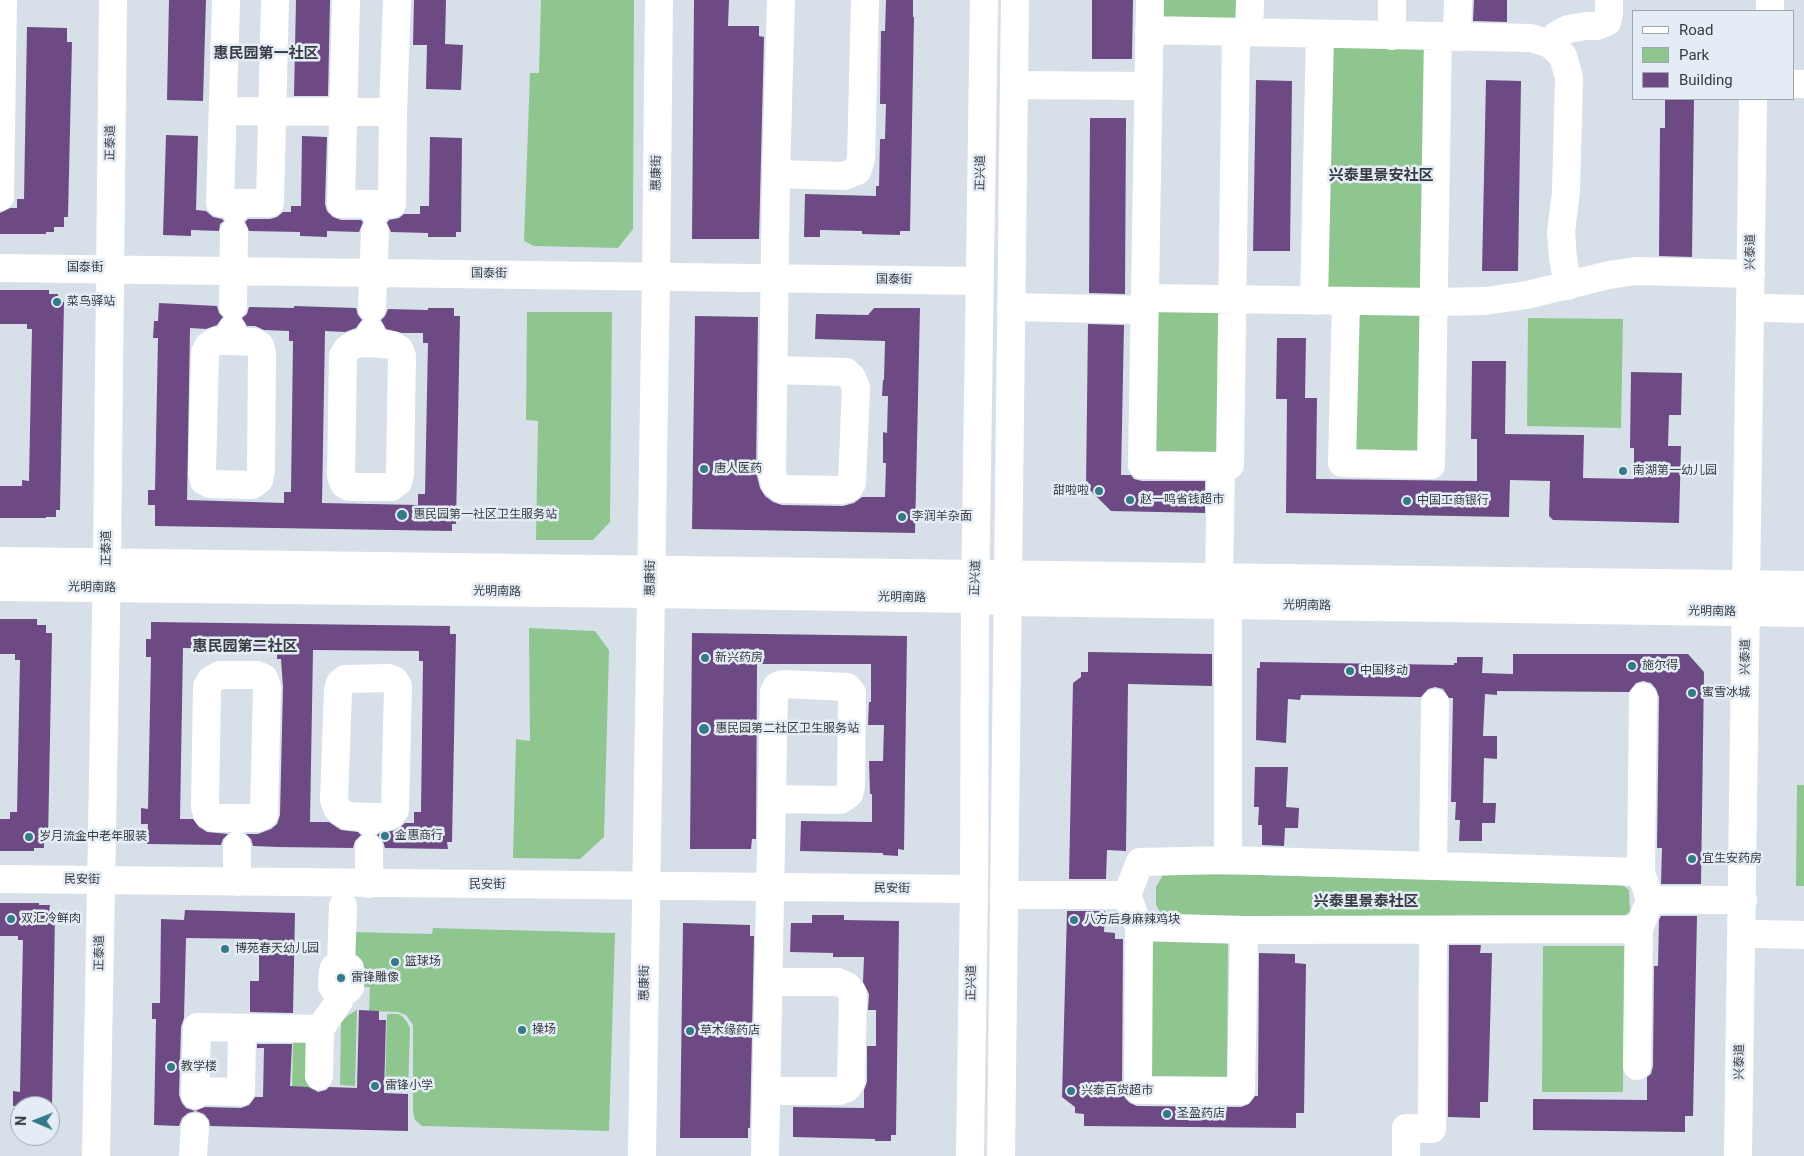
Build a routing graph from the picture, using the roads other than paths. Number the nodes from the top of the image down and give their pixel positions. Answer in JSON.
{"nodes":[{"id":1,"x":3,"y":0,"type":"edge"},
{"id":2,"x":113,"y":0,"type":"edge"},
{"id":3,"x":226,"y":0,"type":"edge"},
{"id":4,"x":275,"y":0,"type":"edge"},
{"id":5,"x":346,"y":0,"type":"edge"},
{"id":6,"x":397,"y":0,"type":"edge"},
{"id":7,"x":659,"y":0,"type":"edge"},
{"id":8,"x":781,"y":0,"type":"edge"},
{"id":9,"x":865,"y":0,"type":"edge"},
{"id":10,"x":984,"y":0,"type":"edge"},
{"id":11,"x":1015,"y":0,"type":"edge"},
{"id":12,"x":1150,"y":0,"type":"edge"},
{"id":13,"x":1250,"y":0,"type":"edge"},
{"id":14,"x":1392,"y":0,"type":"edge"},
{"id":15,"x":1458,"y":0,"type":"edge"},
{"id":16,"x":1610,"y":0,"type":"edge"},
{"id":17,"x":1149,"y":30,"type":"junction"},
{"id":18,"x":1243,"y":32,"type":"junction"},
{"id":19,"x":1320,"y":34,"type":"junction"},
{"id":20,"x":1392,"y":36,"type":"junction"},
{"id":21,"x":1448,"y":36,"type":"junction"},
{"id":22,"x":1550,"y":44,"type":"junction"},
{"id":23,"x":1014,"y":84,"type":"junction"},
{"id":24,"x":1148,"y":86,"type":"junction"},
{"id":25,"x":1753,"y":100,"type":"edge"},
{"id":26,"x":1769,"y":100,"type":"edge"},
{"id":27,"x":272,"y":110,"type":"junction"},
{"id":28,"x":223,"y":111,"type":"junction"},
{"id":29,"x":344,"y":112,"type":"junction"},
{"id":30,"x":394,"y":112,"type":"junction"},
{"id":31,"x":776,"y":174,"type":"junction"},
{"id":32,"x":0,"y":196,"type":"edge"},
{"id":33,"x":235,"y":215,"type":"junction"},
{"id":34,"x":375,"y":216,"type":"junction"},
{"id":35,"x":0,"y":268,"type":"edge"},
{"id":36,"x":109,"y":269,"type":"junction"},
{"id":37,"x":234,"y":270,"type":"junction"},
{"id":38,"x":374,"y":272,"type":"junction"},
{"id":39,"x":1751,"y":274,"type":"junction"},
{"id":40,"x":656,"y":276,"type":"junction"},
{"id":41,"x":775,"y":278,"type":"junction"},
{"id":42,"x":979,"y":281,"type":"junction"},
{"id":43,"x":1568,"y":286,"type":"junction"},
{"id":44,"x":1232,"y":300,"type":"junction"},
{"id":45,"x":1314,"y":301,"type":"junction"},
{"id":46,"x":1346,"y":301,"type":"junction"},
{"id":47,"x":1435,"y":302,"type":"junction"},
{"id":48,"x":1144,"y":304,"type":"junction"},
{"id":49,"x":1011,"y":307,"type":"junction"},
{"id":50,"x":1766,"y":308,"type":"junction"},
{"id":51,"x":1804,"y":308,"type":"edge"},
{"id":52,"x":232,"y":325,"type":"junction"},
{"id":53,"x":371,"y":328,"type":"junction"},
{"id":54,"x":773,"y":370,"type":"junction"},
{"id":55,"x":1221,"y":466,"type":"junction"},
{"id":56,"x":0,"y":561,"type":"edge"},
{"id":57,"x":107,"y":562,"type":"junction"},
{"id":58,"x":1008,"y":574,"type":"junction"},
{"id":59,"x":1218,"y":577,"type":"junction"},
{"id":60,"x":651,"y":582,"type":"junction"},
{"id":61,"x":1754,"y":585,"type":"junction"},
{"id":62,"x":1804,"y":585,"type":"edge"},
{"id":63,"x":0,"y":586,"type":"edge"},
{"id":64,"x":976,"y":586,"type":"junction"},
{"id":65,"x":106,"y":588,"type":"junction"},
{"id":66,"x":1008,"y":602,"type":"junction"},
{"id":67,"x":1228,"y":605,"type":"junction"},
{"id":68,"x":1754,"y":612,"type":"junction"},
{"id":69,"x":1804,"y":613,"type":"edge"},
{"id":70,"x":1643,"y":697,"type":"dead end"},
{"id":71,"x":1434,"y":703,"type":"dead end"},
{"id":72,"x":772,"y":799,"type":"junction"},
{"id":73,"x":238,"y":828,"type":"junction"},
{"id":74,"x":369,"y":829,"type":"junction"},
{"id":75,"x":1228,"y":860,"type":"junction"},
{"id":76,"x":1433,"y":866,"type":"junction"},
{"id":77,"x":1641,"y":872,"type":"junction"},
{"id":78,"x":0,"y":879,"type":"edge"},
{"id":79,"x":101,"y":880,"type":"junction"},
{"id":80,"x":237,"y":882,"type":"junction"},
{"id":81,"x":369,"y":884,"type":"junction"},
{"id":82,"x":646,"y":885,"type":"junction"},
{"id":83,"x":771,"y":887,"type":"junction"},
{"id":84,"x":974,"y":890,"type":"junction"},
{"id":85,"x":1004,"y":895,"type":"junction"},
{"id":86,"x":1127,"y":895,"type":"junction"},
{"id":87,"x":1650,"y":900,"type":"junction"},
{"id":88,"x":1743,"y":900,"type":"junction"},
{"id":89,"x":343,"y":906,"type":"dead end"},
{"id":90,"x":1140,"y":927,"type":"junction"},
{"id":91,"x":1639,"y":929,"type":"junction"},
{"id":92,"x":1244,"y":930,"type":"junction"},
{"id":93,"x":1433,"y":930,"type":"junction"},
{"id":94,"x":1757,"y":934,"type":"junction"},
{"id":95,"x":1804,"y":934,"type":"edge"},
{"id":96,"x":769,"y":982,"type":"junction"},
{"id":97,"x":242,"y":1028,"type":"junction"},
{"id":98,"x":320,"y":1029,"type":"junction"},
{"id":99,"x":1636,"y":1066,"type":"dead end"},
{"id":100,"x":319,"y":1076,"type":"dead end"},
{"id":101,"x":767,"y":1091,"type":"junction"},
{"id":102,"x":195,"y":1127,"type":"dead end"},
{"id":103,"x":96,"y":1156,"type":"edge"},
{"id":104,"x":193,"y":1156,"type":"edge"},
{"id":105,"x":642,"y":1156,"type":"edge"},
{"id":106,"x":765,"y":1156,"type":"edge"},
{"id":107,"x":970,"y":1156,"type":"edge"},
{"id":108,"x":1001,"y":1156,"type":"edge"},
{"id":109,"x":1406,"y":1156,"type":"edge"},
{"id":110,"x":1738,"y":1156,"type":"edge"},
{"id":111,"x":1754,"y":1156,"type":"edge"}],
"edges":[{"from":1,"to":32,"type":"street"},
{"from":2,"to":36,"type":"street","name":"正泰道"},
{"from":3,"to":28,"type":"street"},
{"from":4,"to":27,"type":"street"},
{"from":5,"to":29,"type":"street"},
{"from":6,"to":30,"type":"street"},
{"from":7,"to":40,"type":"street","name":"惠康街"},
{"from":8,"to":31,"type":"street"},
{"from":9,"to":31,"type":"street"},
{"from":10,"to":42,"type":"street","name":"正兴道"},
{"from":11,"to":23,"type":"street"},
{"from":12,"to":17,"type":"street"},
{"from":13,"to":18,"type":"street"},
{"from":14,"to":20,"type":"street"},
{"from":15,"to":21,"type":"street"},
{"from":16,"to":22,"type":"street"},
{"from":17,"to":18,"type":"street"},
{"from":17,"to":24,"type":"street"},
{"from":18,"to":19,"type":"street"},
{"from":18,"to":44,"type":"street"},
{"from":19,"to":20,"type":"street"},
{"from":19,"to":45,"type":"street"},
{"from":20,"to":21,"type":"street"},
{"from":21,"to":22,"type":"street"},
{"from":21,"to":47,"type":"street"},
{"from":22,"to":43,"type":"street"},
{"from":23,"to":24,"type":"street"},
{"from":23,"to":49,"type":"street"},
{"from":24,"to":48,"type":"street"},
{"from":25,"to":39,"type":"street","name":"兴泰道"},
{"from":26,"to":50,"type":"street","name":"兴泰道"},
{"from":27,"to":28,"type":"street"},
{"from":27,"to":29,"type":"street"},
{"from":27,"to":33,"type":"street"},
{"from":28,"to":33,"type":"street"},
{"from":29,"to":30,"type":"street"},
{"from":29,"to":34,"type":"street"},
{"from":30,"to":34,"type":"street"},
{"from":31,"to":41,"type":"street"},
{"from":33,"to":37,"type":"street"},
{"from":34,"to":38,"type":"street"},
{"from":35,"to":36,"type":"street","name":"国泰街"},
{"from":36,"to":37,"type":"street","name":"国泰街"},
{"from":36,"to":57,"type":"street","name":"正泰道"},
{"from":37,"to":38,"type":"street","name":"国泰街"},
{"from":37,"to":52,"type":"street"},
{"from":38,"to":40,"type":"street","name":"国泰街"},
{"from":38,"to":53,"type":"street"},
{"from":39,"to":43,"type":"street"},
{"from":39,"to":61,"type":"street","name":"兴泰道"},
{"from":40,"to":41,"type":"street","name":"国泰街"},
{"from":40,"to":60,"type":"street","name":"惠康街"},
{"from":41,"to":42,"type":"street","name":"国泰街"},
{"from":41,"to":54,"type":"street"},
{"from":42,"to":64,"type":"street","name":"正兴道"},
{"from":43,"to":47,"type":"street"},
{"from":44,"to":45,"type":"street"},
{"from":44,"to":48,"type":"street"},
{"from":44,"to":55,"type":"street"},
{"from":45,"to":46,"type":"street"},
{"from":46,"to":47,"type":"street"},
{"from":46,"to":47,"type":"street"},
{"from":48,"to":49,"type":"street"},
{"from":48,"to":55,"type":"street"},
{"from":49,"to":58,"type":"street"},
{"from":50,"to":51,"type":"street"},
{"from":50,"to":61,"type":"street","name":"兴泰道"},
{"from":52,"to":52,"type":"street"},
{"from":53,"to":53,"type":"street"},
{"from":54,"to":54,"type":"street"},
{"from":55,"to":59,"type":"street"},
{"from":56,"to":57,"type":"street","name":"光明南路"},
{"from":57,"to":60,"type":"street","name":"光明南路"},
{"from":57,"to":65,"type":"street","name":"正泰道"},
{"from":58,"to":59,"type":"street","name":"光明南路"},
{"from":58,"to":64,"type":"street","name":"光明南路"},
{"from":58,"to":66,"type":"street"},
{"from":59,"to":61,"type":"street","name":"光明南路"},
{"from":60,"to":64,"type":"street","name":"光明南路"},
{"from":60,"to":65,"type":"street","name":"光明南路"},
{"from":60,"to":82,"type":"street","name":"惠康街"},
{"from":61,"to":62,"type":"street","name":"光明南路"},
{"from":61,"to":68,"type":"street","name":"兴泰道"},
{"from":63,"to":65,"type":"street","name":"光明南路"},
{"from":64,"to":66,"type":"street","name":"光明南路"},
{"from":64,"to":84,"type":"street","name":"正兴道"},
{"from":65,"to":79,"type":"street","name":"正泰道"},
{"from":66,"to":67,"type":"street","name":"光明南路"},
{"from":66,"to":85,"type":"street"},
{"from":67,"to":68,"type":"street","name":"光明南路"},
{"from":67,"to":75,"type":"street"},
{"from":68,"to":69,"type":"street","name":"光明南路"},
{"from":68,"to":88,"type":"street","name":"兴泰道"},
{"from":68,"to":94,"type":"street","name":"兴泰道"},
{"from":70,"to":77,"type":"street"},
{"from":71,"to":76,"type":"street"},
{"from":72,"to":72,"type":"street"},
{"from":72,"to":83,"type":"street"},
{"from":73,"to":73,"type":"street"},
{"from":73,"to":80,"type":"street"},
{"from":74,"to":74,"type":"street"},
{"from":74,"to":81,"type":"street"},
{"from":75,"to":76,"type":"street"},
{"from":75,"to":86,"type":"street"},
{"from":76,"to":77,"type":"street"},
{"from":77,"to":87,"type":"street"},
{"from":78,"to":79,"type":"street","name":"民安街"},
{"from":79,"to":80,"type":"street","name":"民安街"},
{"from":79,"to":103,"type":"street","name":"正泰道"},
{"from":80,"to":81,"type":"street","name":"民安街"},
{"from":81,"to":82,"type":"street","name":"民安街"},
{"from":82,"to":83,"type":"street","name":"民安街"},
{"from":82,"to":105,"type":"street","name":"惠康街"},
{"from":83,"to":84,"type":"street","name":"民安街"},
{"from":83,"to":96,"type":"street"},
{"from":84,"to":107,"type":"street","name":"正兴道"},
{"from":85,"to":86,"type":"street"},
{"from":85,"to":108,"type":"street"},
{"from":86,"to":90,"type":"street"},
{"from":87,"to":88,"type":"street"},
{"from":87,"to":91,"type":"street"},
{"from":88,"to":110,"type":"street","name":"兴泰道"},
{"from":89,"to":98,"type":"street"},
{"from":90,"to":92,"type":"street"},
{"from":90,"to":92,"type":"street"},
{"from":91,"to":93,"type":"street"},
{"from":91,"to":99,"type":"street"},
{"from":92,"to":93,"type":"street"},
{"from":93,"to":109,"type":"street"},
{"from":94,"to":95,"type":"street"},
{"from":94,"to":111,"type":"street","name":"兴泰道"},
{"from":96,"to":101,"type":"street"},
{"from":96,"to":101,"type":"street"},
{"from":97,"to":97,"type":"street"},
{"from":97,"to":98,"type":"street"},
{"from":98,"to":100,"type":"street"},
{"from":101,"to":106,"type":"street"},
{"from":102,"to":104,"type":"street"}]}
